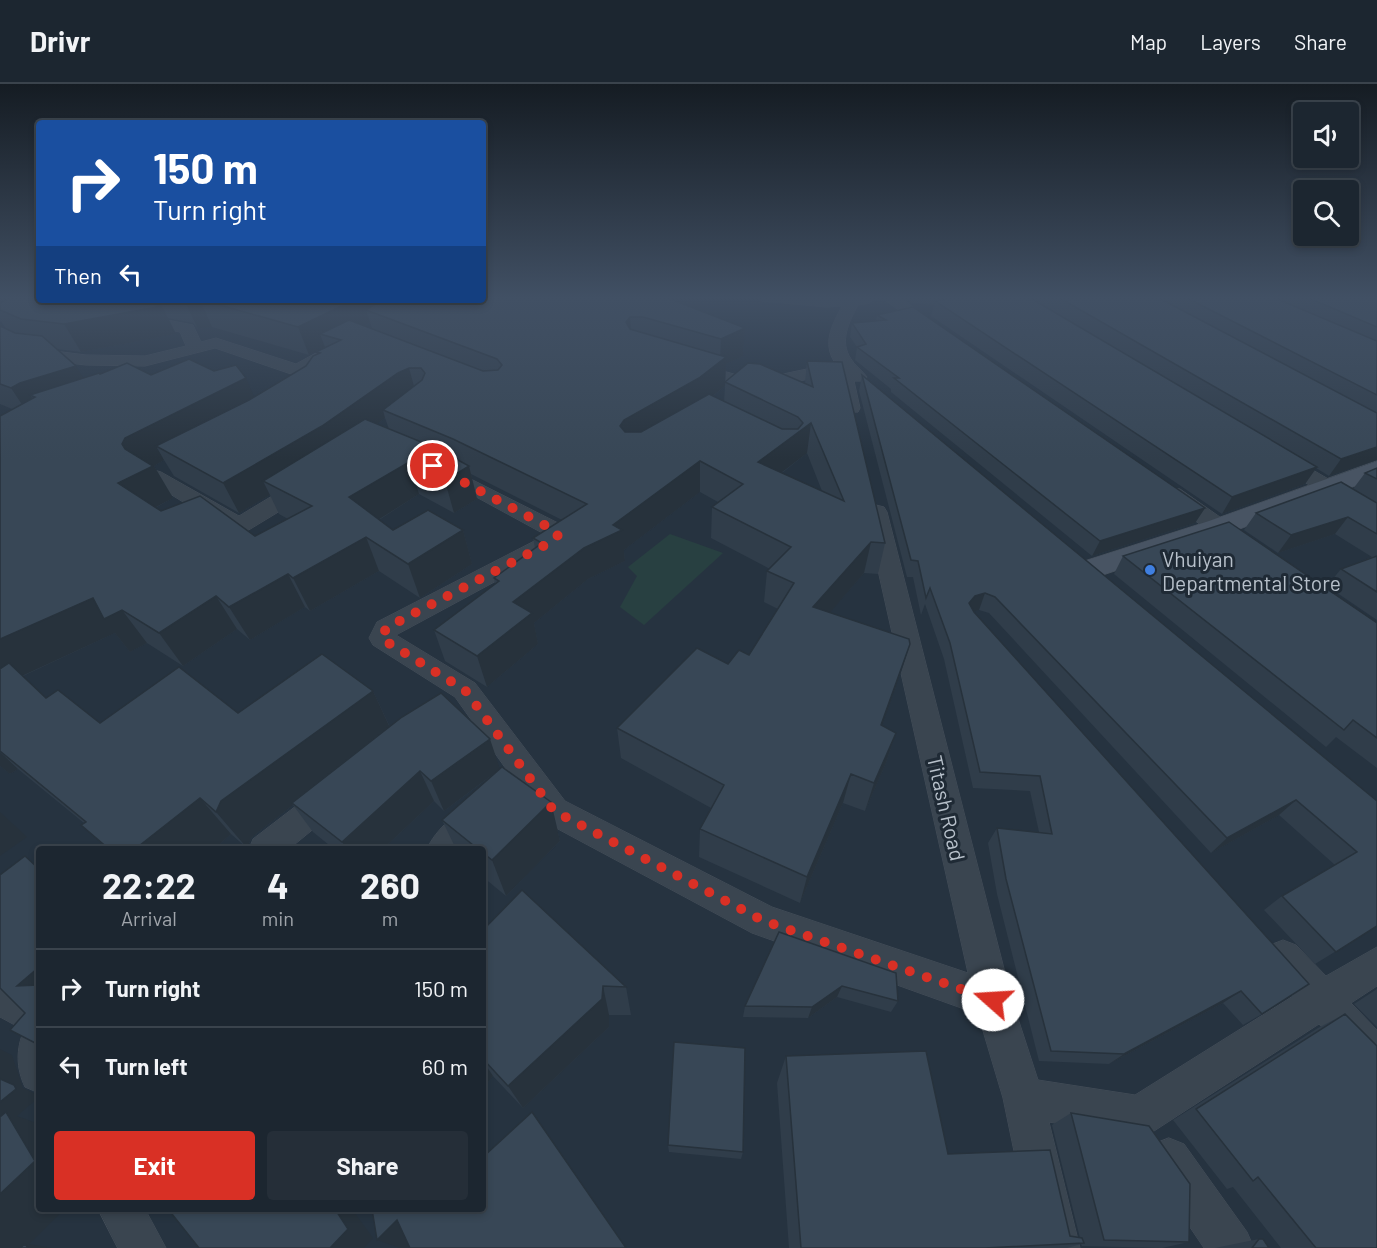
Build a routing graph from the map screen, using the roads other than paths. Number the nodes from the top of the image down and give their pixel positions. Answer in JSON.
{"nodes":[{"id":1,"x":26,"y":350,"type":"edge"},
{"id":2,"x":186,"y":350,"type":"edge"},
{"id":3,"x":238,"y":350,"type":"edge"},
{"id":4,"x":335,"y":350,"type":"edge"},
{"id":5,"x":838,"y":350,"type":"edge"},
{"id":6,"x":145,"y":361,"type":"junction"},
{"id":7,"x":670,"y":361,"type":"edge"},
{"id":8,"x":845,"y":366,"type":"junction"},
{"id":9,"x":297,"y":370,"type":"junction"},
{"id":10,"x":150,"y":380,"type":"edge"},
{"id":11,"x":743,"y":383,"type":"junction"},
{"id":12,"x":874,"y":390,"type":"edge"},
{"id":13,"x":725,"y":398,"type":"edge"},
{"id":14,"x":283,"y":406,"type":"edge"},
{"id":15,"x":858,"y":438,"type":"edge"},
{"id":16,"x":1265,"y":450,"type":"edge"},
{"id":17,"x":414,"y":458,"type":"edge"},
{"id":18,"x":174,"y":465,"type":"edge"},
{"id":19,"x":1377,"y":469,"type":"edge"},
{"id":20,"x":331,"y":470,"type":"edge"},
{"id":21,"x":869,"y":484,"type":"edge"},
{"id":22,"x":1160,"y":486,"type":"edge"},
{"id":23,"x":1326,"y":487,"type":"junction"},
{"id":24,"x":1377,"y":516,"type":"edge"},
{"id":25,"x":1219,"y":527,"type":"junction"},
{"id":26,"x":1256,"y":552,"type":"edge"},
{"id":27,"x":1091,"y":569,"type":"edge"},
{"id":28,"x":465,"y":690,"type":"junction"},
{"id":29,"x":438,"y":712,"type":"edge"},
{"id":30,"x":356,"y":777,"type":"edge"},
{"id":31,"x":511,"y":786,"type":"junction"},
{"id":32,"x":269,"y":846,"type":"edge"},
{"id":33,"x":446,"y":846,"type":"edge"},
{"id":34,"x":1264,"y":938,"type":"edge"},
{"id":35,"x":1377,"y":965,"type":"edge"},
{"id":36,"x":0,"y":997,"type":"edge"},
{"id":37,"x":993,"y":1000,"type":"junction"},
{"id":38,"x":1320,"y":1000,"type":"junction"},
{"id":39,"x":36,"y":1015,"type":"edge"},
{"id":40,"x":1377,"y":1058,"type":"edge"},
{"id":41,"x":1023,"y":1098,"type":"junction"},
{"id":42,"x":1139,"y":1116,"type":"junction"},
{"id":43,"x":122,"y":1212,"type":"edge"},
{"id":44,"x":143,"y":1248,"type":"edge"},
{"id":45,"x":1057,"y":1248,"type":"edge"},
{"id":46,"x":1231,"y":1248,"type":"edge"}],
"edges":[{"from":1,"to":6,"type":"street"},
{"from":2,"to":6,"type":"street"},
{"from":3,"to":9,"type":"street"},
{"from":4,"to":9,"type":"street"},
{"from":5,"to":8,"type":"street"},
{"from":6,"to":10,"type":"street"},
{"from":7,"to":11,"type":"street"},
{"from":8,"to":11,"type":"street"},
{"from":8,"to":12,"type":"street"},
{"from":8,"to":15,"type":"street"},
{"from":9,"to":14,"type":"street"},
{"from":11,"to":13,"type":"street"},
{"from":16,"to":23,"type":"street"},
{"from":17,"to":28,"type":"street"},
{"from":18,"to":20,"type":"street"},
{"from":19,"to":23,"type":"street"},
{"from":21,"to":37,"type":"street","name":"Titash Road"},
{"from":22,"to":25,"type":"street"},
{"from":23,"to":24,"type":"street"},
{"from":23,"to":25,"type":"street"},
{"from":25,"to":26,"type":"street"},
{"from":25,"to":27,"type":"street"},
{"from":28,"to":29,"type":"street"},
{"from":28,"to":31,"type":"street"},
{"from":30,"to":32,"type":"street"},
{"from":31,"to":33,"type":"street"},
{"from":31,"to":37,"type":"street"},
{"from":34,"to":38,"type":"street"},
{"from":35,"to":38,"type":"street"},
{"from":36,"to":39,"type":"street"},
{"from":37,"to":41,"type":"street","name":"Titash Road"},
{"from":38,"to":40,"type":"street"},
{"from":38,"to":42,"type":"street"},
{"from":41,"to":42,"type":"street"},
{"from":41,"to":45,"type":"street","name":"Titash Road"},
{"from":42,"to":46,"type":"street"},
{"from":43,"to":44,"type":"street"}]}
